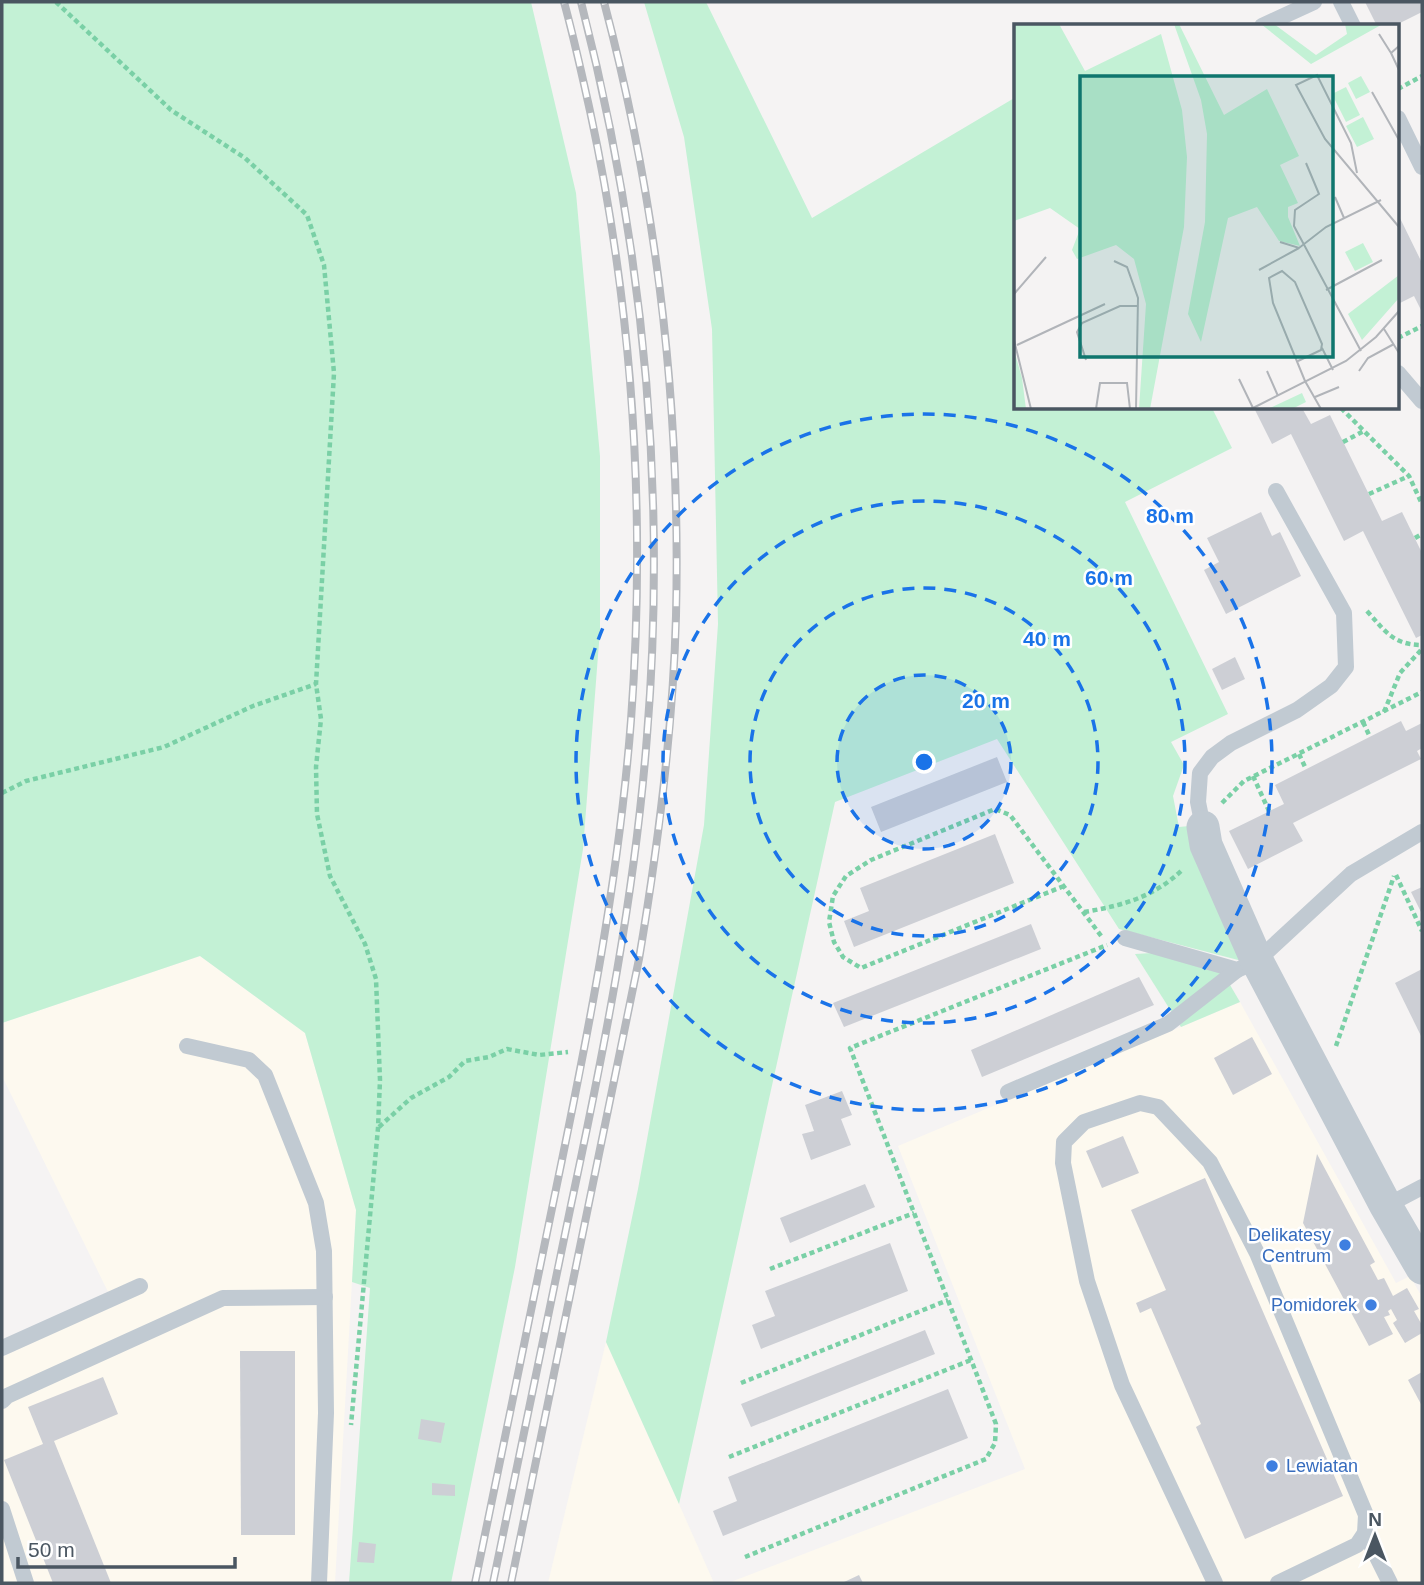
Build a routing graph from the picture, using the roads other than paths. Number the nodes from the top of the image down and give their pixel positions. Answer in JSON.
{"nodes":[{"id":1,"x":1314,"y":2,"type":"edge"},
{"id":2,"x":1341,"y":2,"type":"edge"},
{"id":3,"x":1266,"y":24,"type":"edge"},
{"id":4,"x":1352,"y":24,"type":"edge"},
{"id":5,"x":1400,"y":122,"type":"edge"},
{"id":6,"x":1422,"y":167,"type":"edge"},
{"id":7,"x":1400,"y":375,"type":"edge"},
{"id":8,"x":1422,"y":401,"type":"edge"},
{"id":9,"x":1276,"y":491,"type":"dead end"},
{"id":10,"x":1422,"y":832,"type":"edge"},
{"id":11,"x":1205,"y":836,"type":"joint"},
{"id":12,"x":1125,"y":938,"type":"road end"},
{"id":13,"x":1247,"y":966,"type":"junction"},
{"id":14,"x":187,"y":1046,"type":"dead end"},
{"id":15,"x":1008,"y":1092,"type":"dead end"},
{"id":16,"x":1422,"y":1188,"type":"edge"},
{"id":17,"x":1386,"y":1206,"type":"junction"},
{"id":18,"x":1422,"y":1269,"type":"edge"},
{"id":19,"x":140,"y":1286,"type":"dead end"},
{"id":20,"x":325,"y":1297,"type":"junction"},
{"id":21,"x":2,"y":1348,"type":"edge"},
{"id":22,"x":2,"y":1401,"type":"edge"},
{"id":23,"x":2,"y":1509,"type":"edge"},
{"id":24,"x":1365,"y":1534,"type":"junction"},
{"id":25,"x":26,"y":1583,"type":"edge"},
{"id":26,"x":319,"y":1583,"type":"edge"},
{"id":27,"x":1215,"y":1583,"type":"edge"},
{"id":28,"x":1278,"y":1583,"type":"edge"},
{"id":29,"x":1390,"y":1583,"type":"edge"}],
"edges":[{"from":1,"to":3,"type":"lane"},
{"from":2,"to":4,"type":"lane"},
{"from":5,"to":6,"type":"lane"},
{"from":7,"to":8,"type":"lane"},
{"from":9,"to":11,"type":"lane"},
{"from":10,"to":13,"type":"lane"},
{"from":11,"to":13,"type":"street"},
{"from":12,"to":13,"type":"lane"},
{"from":13,"to":15,"type":"lane"},
{"from":13,"to":17,"type":"street"},
{"from":14,"to":20,"type":"lane"},
{"from":16,"to":17,"type":"lane"},
{"from":17,"to":18,"type":"street"},
{"from":19,"to":21,"type":"lane"},
{"from":20,"to":22,"type":"lane"},
{"from":20,"to":26,"type":"lane"},
{"from":23,"to":25,"type":"lane"},
{"from":24,"to":27,"type":"lane"},
{"from":24,"to":28,"type":"lane"},
{"from":24,"to":29,"type":"lane"}]}
